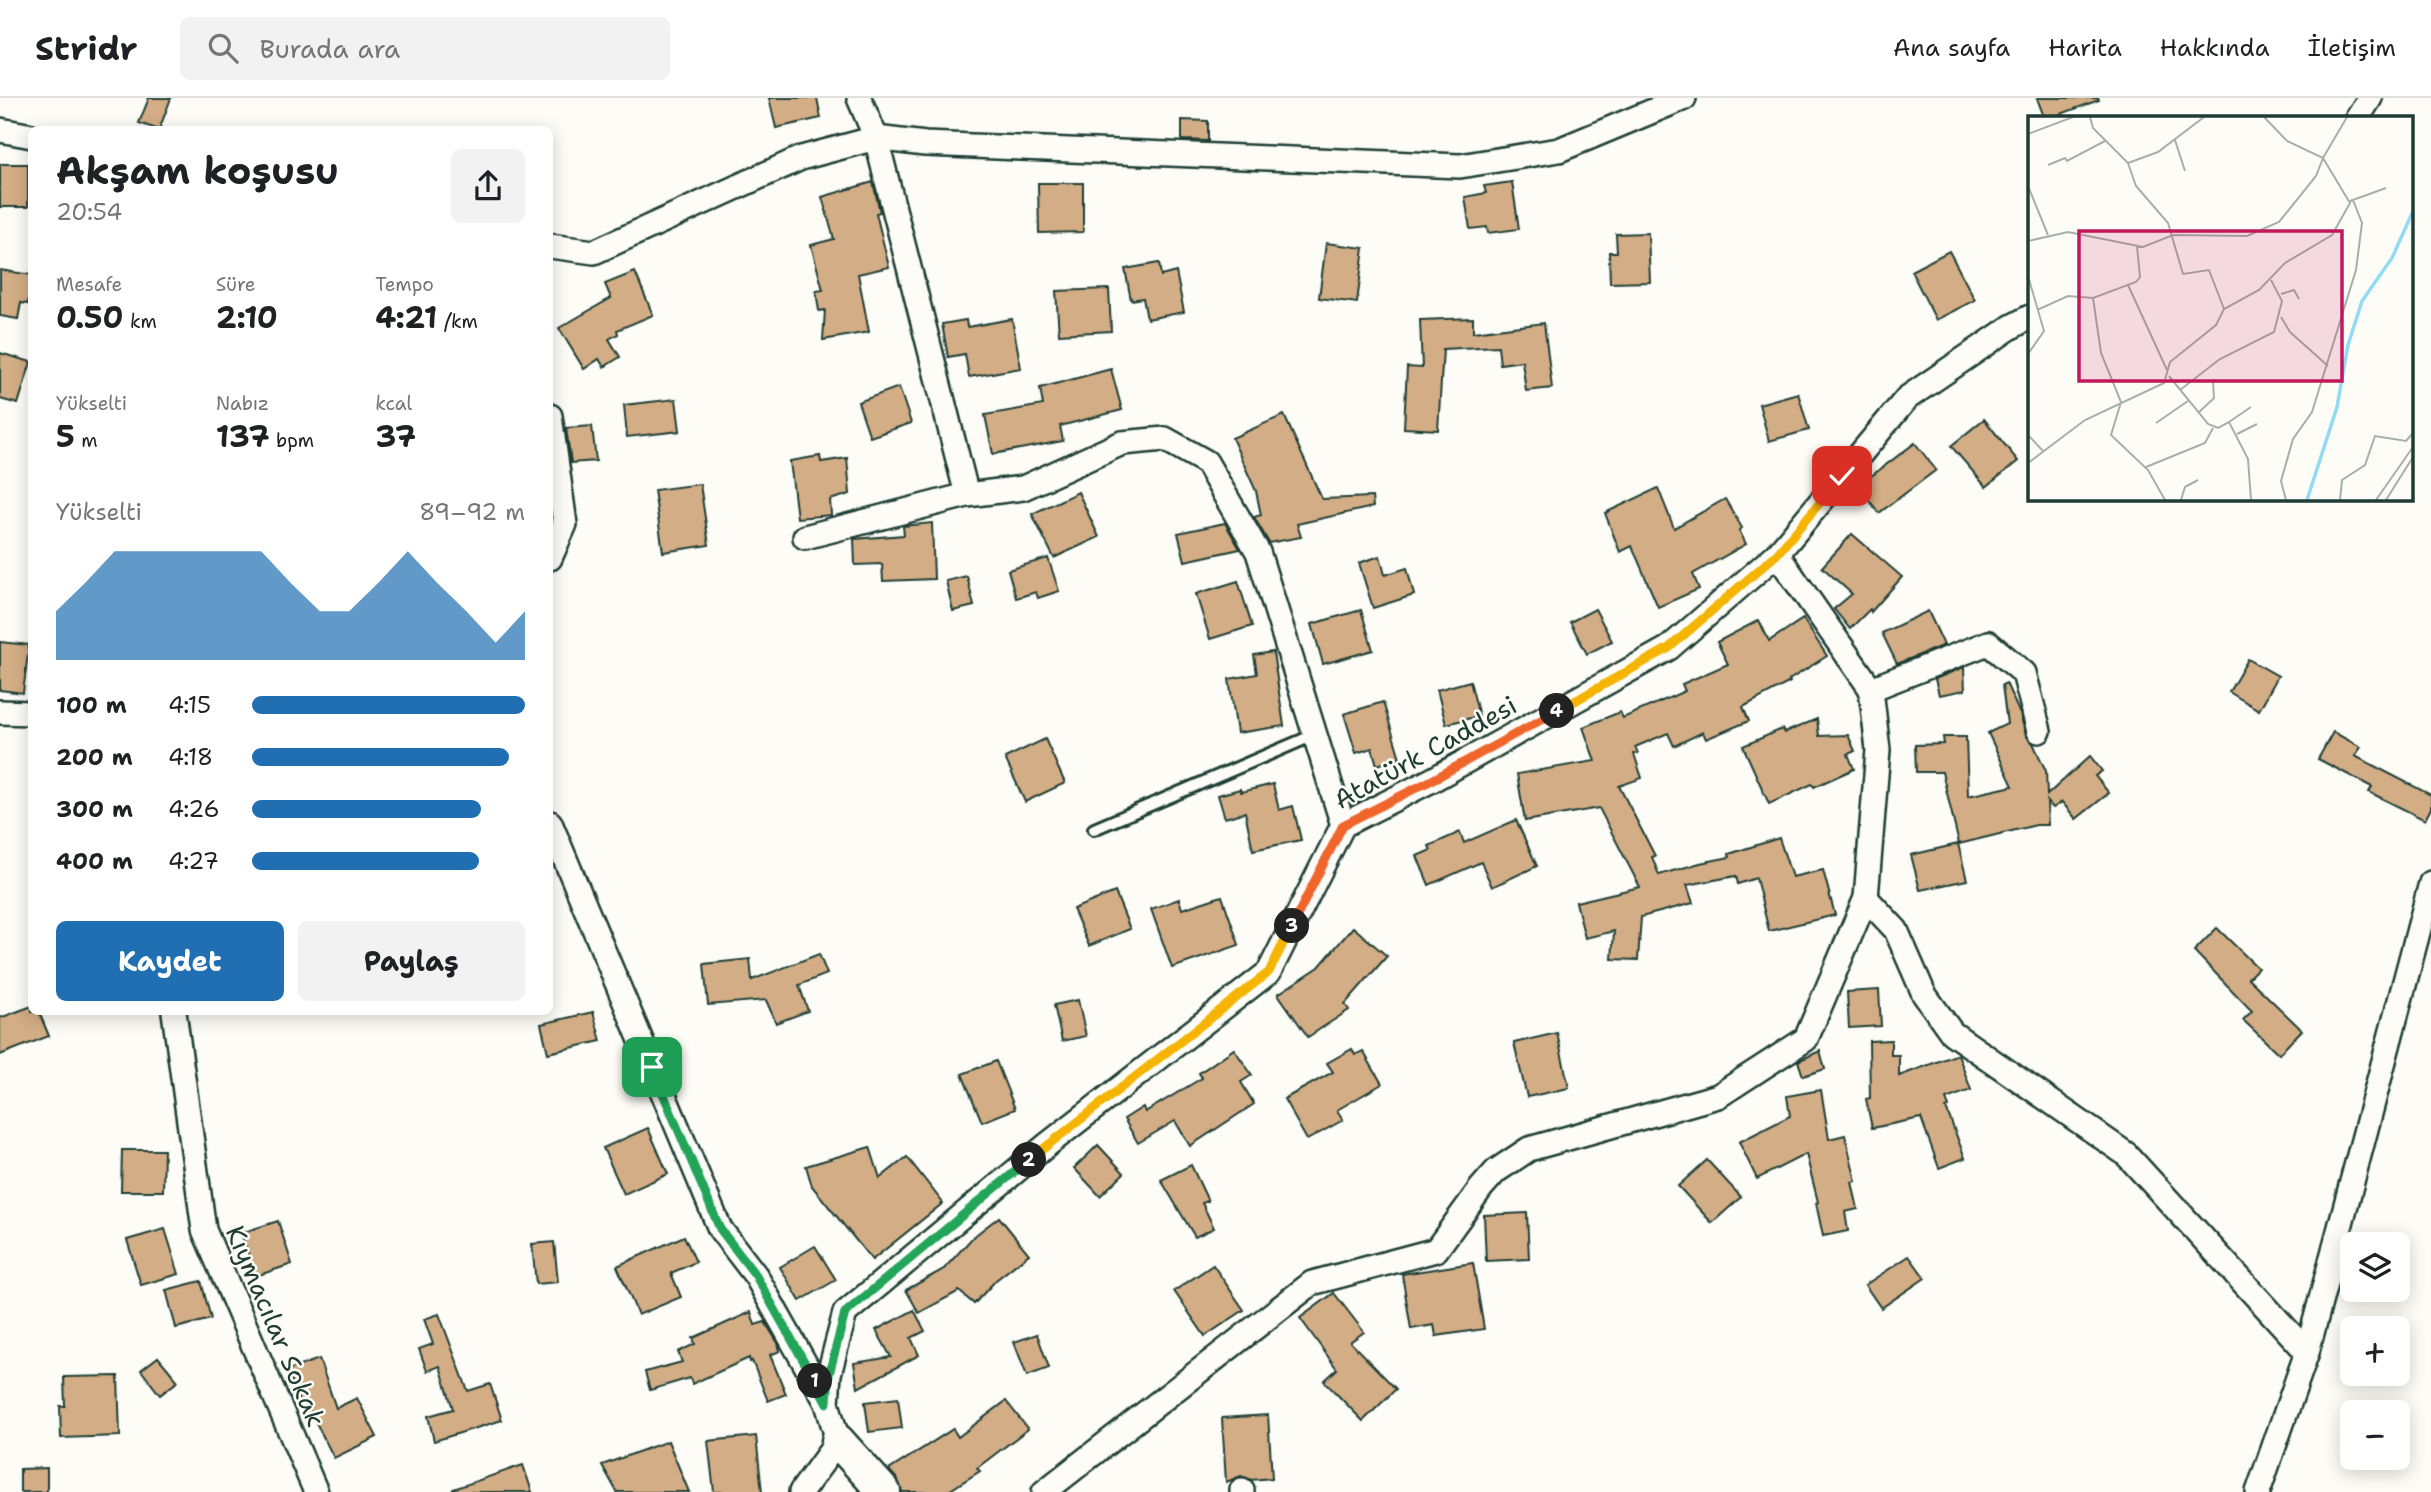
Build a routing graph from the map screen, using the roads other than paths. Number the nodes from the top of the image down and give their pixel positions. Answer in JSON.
{"nodes":[{"id":1,"x":859,"y":98,"type":"edge"},
{"id":2,"x":1684,"y":98,"type":"edge"},
{"id":3,"x":2370,"y":98,"type":"edge"},
{"id":4,"x":2359,"y":116,"type":"edge"},
{"id":5,"x":0,"y":130,"type":"edge"},
{"id":6,"x":28,"y":135,"type":"edge"},
{"id":7,"x":876,"y":138,"type":"junction"},
{"id":8,"x":553,"y":246,"type":"edge"},
{"id":9,"x":2028,"y":318,"type":"edge"},
{"id":10,"x":553,"y":438,"type":"edge"},
{"id":11,"x":967,"y":495,"type":"junction"},
{"id":12,"x":805,"y":537,"type":"dead end"},
{"id":13,"x":553,"y":551,"type":"edge"},
{"id":14,"x":1777,"y":554,"type":"junction"},
{"id":15,"x":1871,"y":689,"type":"junction"},
{"id":16,"x":0,"y":712,"type":"edge"},
{"id":17,"x":28,"y":713,"type":"edge"},
{"id":18,"x":2039,"y":731,"type":"dead end"},
{"id":19,"x":1314,"y":734,"type":"junction"},
{"id":20,"x":1343,"y":825,"type":"junction"},
{"id":21,"x":1094,"y":829,"type":"dead end"},
{"id":22,"x":553,"y":830,"type":"edge"},
{"id":23,"x":2431,"y":883,"type":"edge"},
{"id":24,"x":1866,"y":898,"type":"junction"},
{"id":25,"x":174,"y":1015,"type":"edge"},
{"id":26,"x":2307,"y":1352,"type":"junction"},
{"id":27,"x":827,"y":1403,"type":"junction"},
{"id":28,"x":838,"y":1441,"type":"junction"},
{"id":29,"x":316,"y":1492,"type":"edge"},
{"id":30,"x":801,"y":1492,"type":"edge"},
{"id":31,"x":884,"y":1492,"type":"edge"},
{"id":32,"x":1044,"y":1492,"type":"edge"},
{"id":33,"x":2258,"y":1492,"type":"edge"}],
"edges":[{"from":1,"to":7,"type":"street"},
{"from":2,"to":7,"type":"street"},
{"from":3,"to":4,"type":"street"},
{"from":5,"to":6,"type":"street"},
{"from":7,"to":8,"type":"street"},
{"from":7,"to":11,"type":"street"},
{"from":9,"to":14,"type":"street","name":"Atatürk Caddesi"},
{"from":10,"to":13,"type":"street"},
{"from":11,"to":12,"type":"street"},
{"from":11,"to":19,"type":"street"},
{"from":14,"to":15,"type":"street"},
{"from":14,"to":20,"type":"street","name":"Atatürk Caddesi"},
{"from":15,"to":18,"type":"street"},
{"from":15,"to":24,"type":"street"},
{"from":16,"to":17,"type":"street"},
{"from":19,"to":20,"type":"street"},
{"from":19,"to":21,"type":"lane"},
{"from":20,"to":27,"type":"street","name":"Atatürk Caddesi"},
{"from":22,"to":27,"type":"street"},
{"from":23,"to":26,"type":"street"},
{"from":24,"to":26,"type":"street"},
{"from":24,"to":32,"type":"street"},
{"from":25,"to":29,"type":"street","name":"Kıymacılar Sokak"},
{"from":26,"to":33,"type":"street"},
{"from":27,"to":28,"type":"street","name":"Atatürk Caddesi"},
{"from":28,"to":30,"type":"street"},
{"from":28,"to":31,"type":"street"}]}
